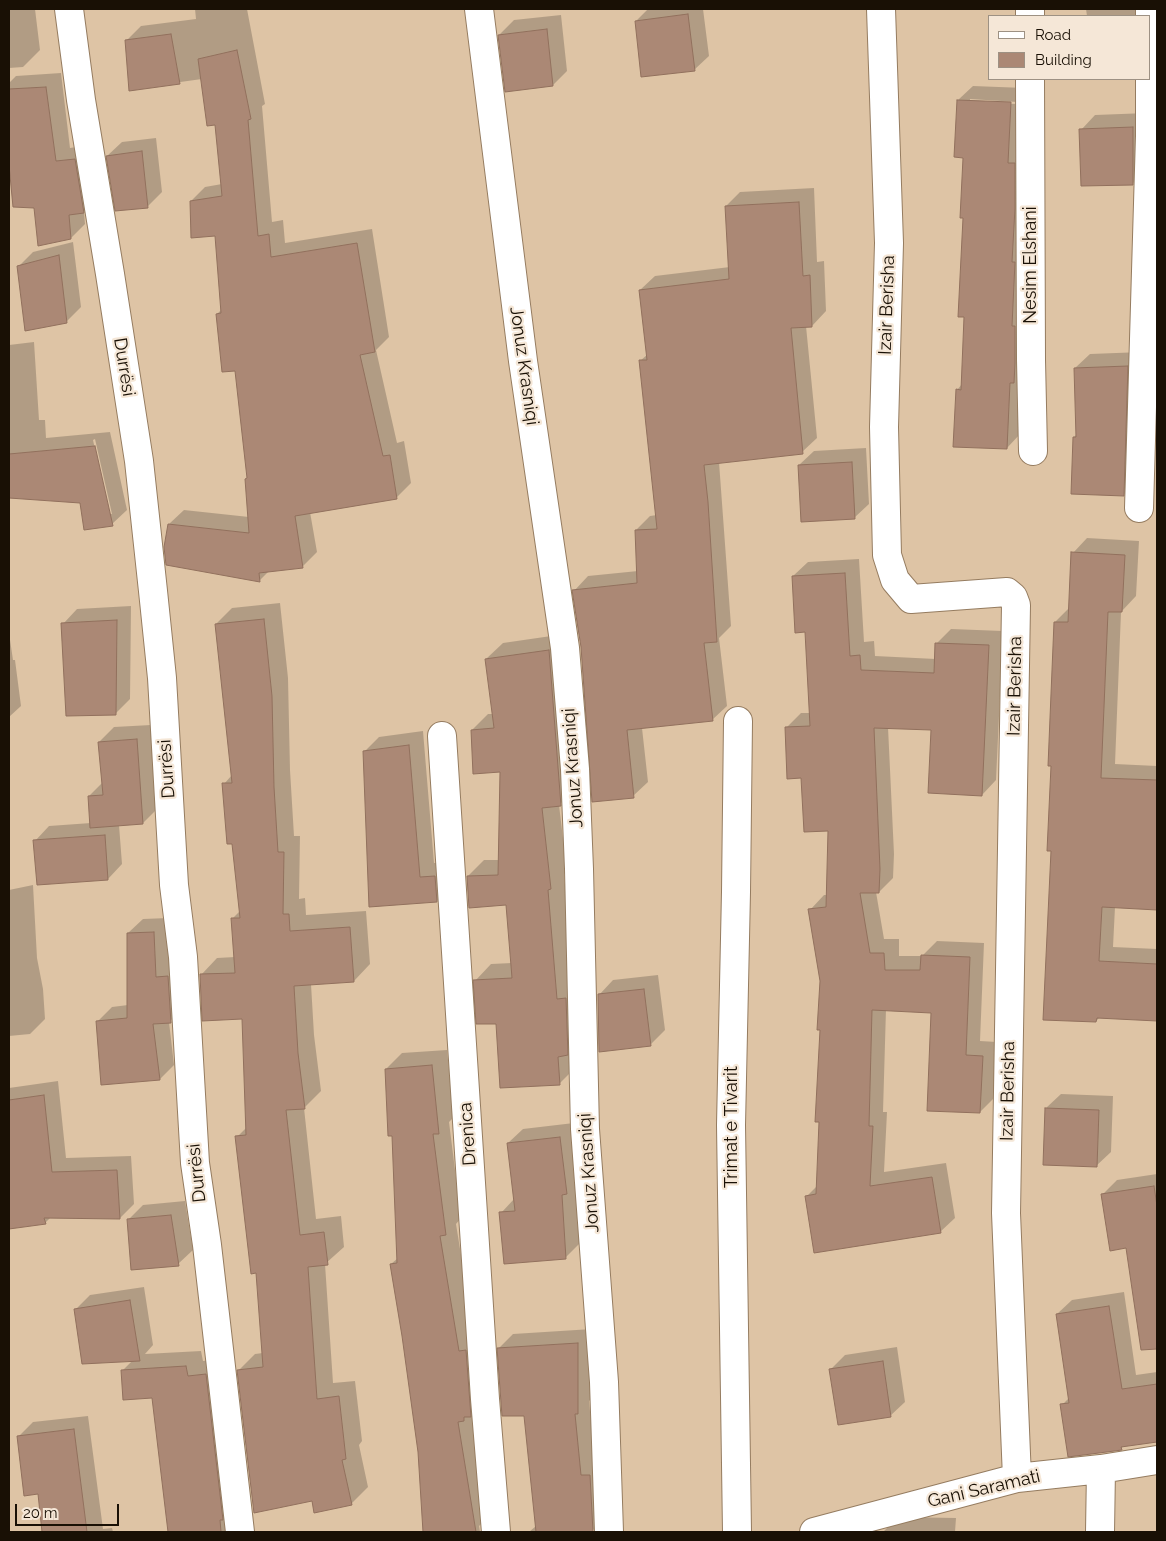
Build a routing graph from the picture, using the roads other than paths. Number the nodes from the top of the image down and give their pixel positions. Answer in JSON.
{"nodes":[{"id":1,"x":69,"y":9,"type":"edge"},
{"id":2,"x":479,"y":9,"type":"edge"},
{"id":3,"x":881,"y":9,"type":"edge"},
{"id":4,"x":1030,"y":80,"type":"edge"},
{"id":5,"x":1150,"y":80,"type":"edge"},
{"id":6,"x":1033,"y":451,"type":"dead end"},
{"id":7,"x":1139,"y":508,"type":"dead end"},
{"id":8,"x":738,"y":721,"type":"dead end"},
{"id":9,"x":442,"y":736,"type":"dead end"},
{"id":10,"x":1157,"y":1460,"type":"edge"},
{"id":11,"x":1101,"y":1469,"type":"junction"},
{"id":12,"x":1017,"y":1478,"type":"junction"},
{"id":13,"x":240,"y":1532,"type":"edge"},
{"id":14,"x":496,"y":1532,"type":"edge"},
{"id":15,"x":609,"y":1532,"type":"edge"},
{"id":16,"x":737,"y":1532,"type":"edge"},
{"id":17,"x":814,"y":1532,"type":"edge"},
{"id":18,"x":1100,"y":1532,"type":"edge"}],
"edges":[{"from":1,"to":13,"type":"street","name":"Durrësi"},
{"from":2,"to":15,"type":"street","name":"Jonuz Krasniqi"},
{"from":3,"to":12,"type":"street","name":"Izair Berisha"},
{"from":4,"to":6,"type":"street","name":"Nesim Elshani"},
{"from":5,"to":7,"type":"street"},
{"from":8,"to":16,"type":"street","name":"Trimat e Tivarit"},
{"from":9,"to":14,"type":"street","name":"Drenica"},
{"from":10,"to":11,"type":"street","name":"Gani Saramati"},
{"from":11,"to":12,"type":"street","name":"Gani Saramati"},
{"from":11,"to":18,"type":"street"},
{"from":12,"to":17,"type":"street","name":"Gani Saramati"}]}
